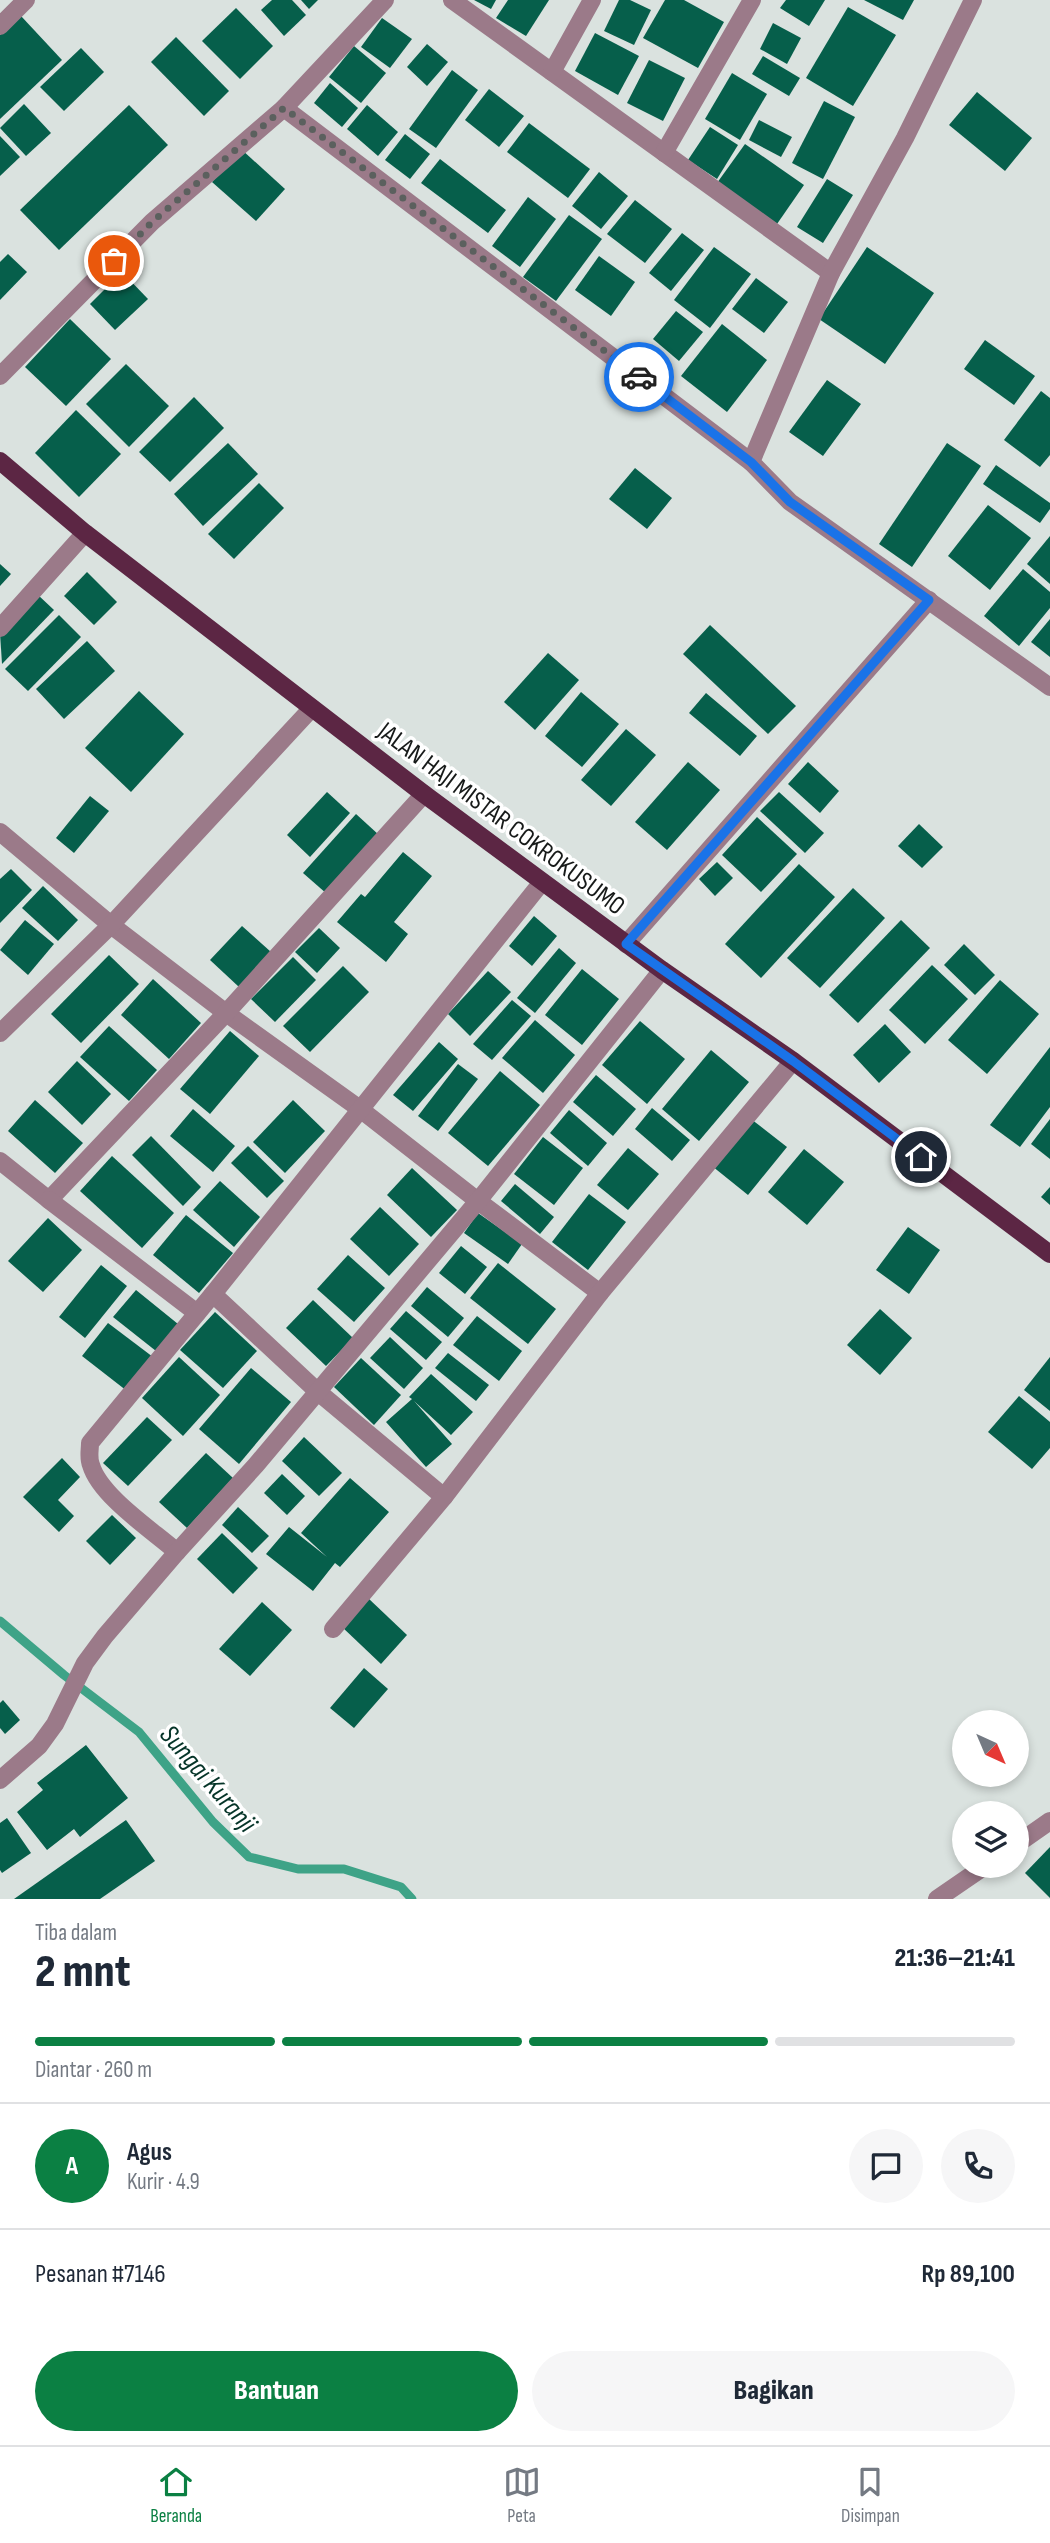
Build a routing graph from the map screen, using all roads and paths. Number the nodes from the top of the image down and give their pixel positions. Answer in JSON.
{"nodes":[{"id":1,"x":26,"y":0,"type":"edge"},
{"id":2,"x":384,"y":0,"type":"edge"},
{"id":3,"x":452,"y":0,"type":"edge"},
{"id":4,"x":592,"y":0,"type":"edge"},
{"id":5,"x":752,"y":0,"type":"edge"},
{"id":6,"x":973,"y":0,"type":"edge"},
{"id":7,"x":0,"y":26,"type":"edge"},
{"id":8,"x":552,"y":72,"type":"junction"},
{"id":9,"x":284,"y":108,"type":"junction"},
{"id":10,"x":664,"y":153,"type":"junction"},
{"id":11,"x":831,"y":274,"type":"junction"},
{"id":12,"x":0,"y":376,"type":"edge"},
{"id":13,"x":0,"y":460,"type":"edge"},
{"id":14,"x":751,"y":462,"type":"junction"},
{"id":15,"x":85,"y":533,"type":"junction"},
{"id":16,"x":929,"y":600,"type":"junction"},
{"id":17,"x":0,"y":628,"type":"edge"},
{"id":18,"x":1050,"y":687,"type":"edge"},
{"id":19,"x":313,"y":708,"type":"junction"},
{"id":20,"x":424,"y":794,"type":"junction"},
{"id":21,"x":0,"y":832,"type":"edge"},
{"id":22,"x":542,"y":882,"type":"junction"},
{"id":23,"x":111,"y":925,"type":"junction"},
{"id":24,"x":626,"y":944,"type":"junction"},
{"id":25,"x":662,"y":970,"type":"junction"},
{"id":26,"x":226,"y":1013,"type":"junction"},
{"id":27,"x":0,"y":1033,"type":"edge"},
{"id":28,"x":793,"y":1061,"type":"junction"},
{"id":29,"x":360,"y":1109,"type":"junction"},
{"id":30,"x":0,"y":1161,"type":"edge"},
{"id":31,"x":49,"y":1200,"type":"junction"},
{"id":32,"x":478,"y":1201,"type":"junction"},
{"id":33,"x":1050,"y":1254,"type":"edge"},
{"id":34,"x":600,"y":1293,"type":"junction"},
{"id":35,"x":213,"y":1294,"type":"junction"},
{"id":36,"x":197,"y":1313,"type":"junction"},
{"id":37,"x":317,"y":1391,"type":"junction"},
{"id":38,"x":444,"y":1497,"type":"junction"},
{"id":39,"x":177,"y":1552,"type":"junction"},
{"id":40,"x":333,"y":1629,"type":"dead end"},
{"id":41,"x":0,"y":1780,"type":"edge"},
{"id":42,"x":1050,"y":1821,"type":"edge"},
{"id":43,"x":1029,"y":1836,"type":"edge"},
{"id":44,"x":968,"y":1878,"type":"edge"},
{"id":45,"x":937,"y":1899,"type":"edge"}],
"edges":[{"from":1,"to":7,"type":"street"},
{"from":2,"to":9,"type":"street"},
{"from":3,"to":8,"type":"street"},
{"from":4,"to":8,"type":"street"},
{"from":5,"to":10,"type":"street"},
{"from":6,"to":11,"type":"street"},
{"from":8,"to":10,"type":"street"},
{"from":9,"to":12,"type":"street"},
{"from":9,"to":14,"type":"street"},
{"from":10,"to":11,"type":"street"},
{"from":11,"to":14,"type":"street"},
{"from":13,"to":15,"type":"main road","name":"JALAN HAJI MISTAR COKROKUSUMO"},
{"from":14,"to":16,"type":"street"},
{"from":15,"to":17,"type":"street"},
{"from":15,"to":19,"type":"main road","name":"JALAN HAJI MISTAR COKROKUSUMO"},
{"from":16,"to":18,"type":"street"},
{"from":16,"to":24,"type":"street"},
{"from":19,"to":20,"type":"main road","name":"JALAN HAJI MISTAR COKROKUSUMO"},
{"from":19,"to":23,"type":"street"},
{"from":20,"to":22,"type":"main road","name":"JALAN HAJI MISTAR COKROKUSUMO"},
{"from":20,"to":26,"type":"street"},
{"from":21,"to":23,"type":"street"},
{"from":22,"to":24,"type":"main road","name":"JALAN HAJI MISTAR COKROKUSUMO"},
{"from":22,"to":29,"type":"street"},
{"from":23,"to":26,"type":"street"},
{"from":23,"to":27,"type":"street"},
{"from":24,"to":25,"type":"main road","name":"JALAN HAJI MISTAR COKROKUSUMO"},
{"from":25,"to":28,"type":"main road","name":"JALAN HAJI MISTAR COKROKUSUMO"},
{"from":25,"to":32,"type":"street"},
{"from":26,"to":29,"type":"street"},
{"from":26,"to":31,"type":"street"},
{"from":28,"to":33,"type":"main road","name":"JALAN HAJI MISTAR COKROKUSUMO"},
{"from":28,"to":34,"type":"street"},
{"from":29,"to":32,"type":"street"},
{"from":29,"to":35,"type":"street"},
{"from":30,"to":31,"type":"street"},
{"from":31,"to":36,"type":"street"},
{"from":32,"to":34,"type":"street"},
{"from":32,"to":37,"type":"street"},
{"from":34,"to":38,"type":"street"},
{"from":35,"to":36,"type":"street"},
{"from":35,"to":37,"type":"street"},
{"from":36,"to":39,"type":"street"},
{"from":37,"to":38,"type":"street"},
{"from":37,"to":39,"type":"street"},
{"from":38,"to":40,"type":"street"},
{"from":39,"to":41,"type":"street"},
{"from":42,"to":43,"type":"street"},
{"from":44,"to":45,"type":"street"}]}
